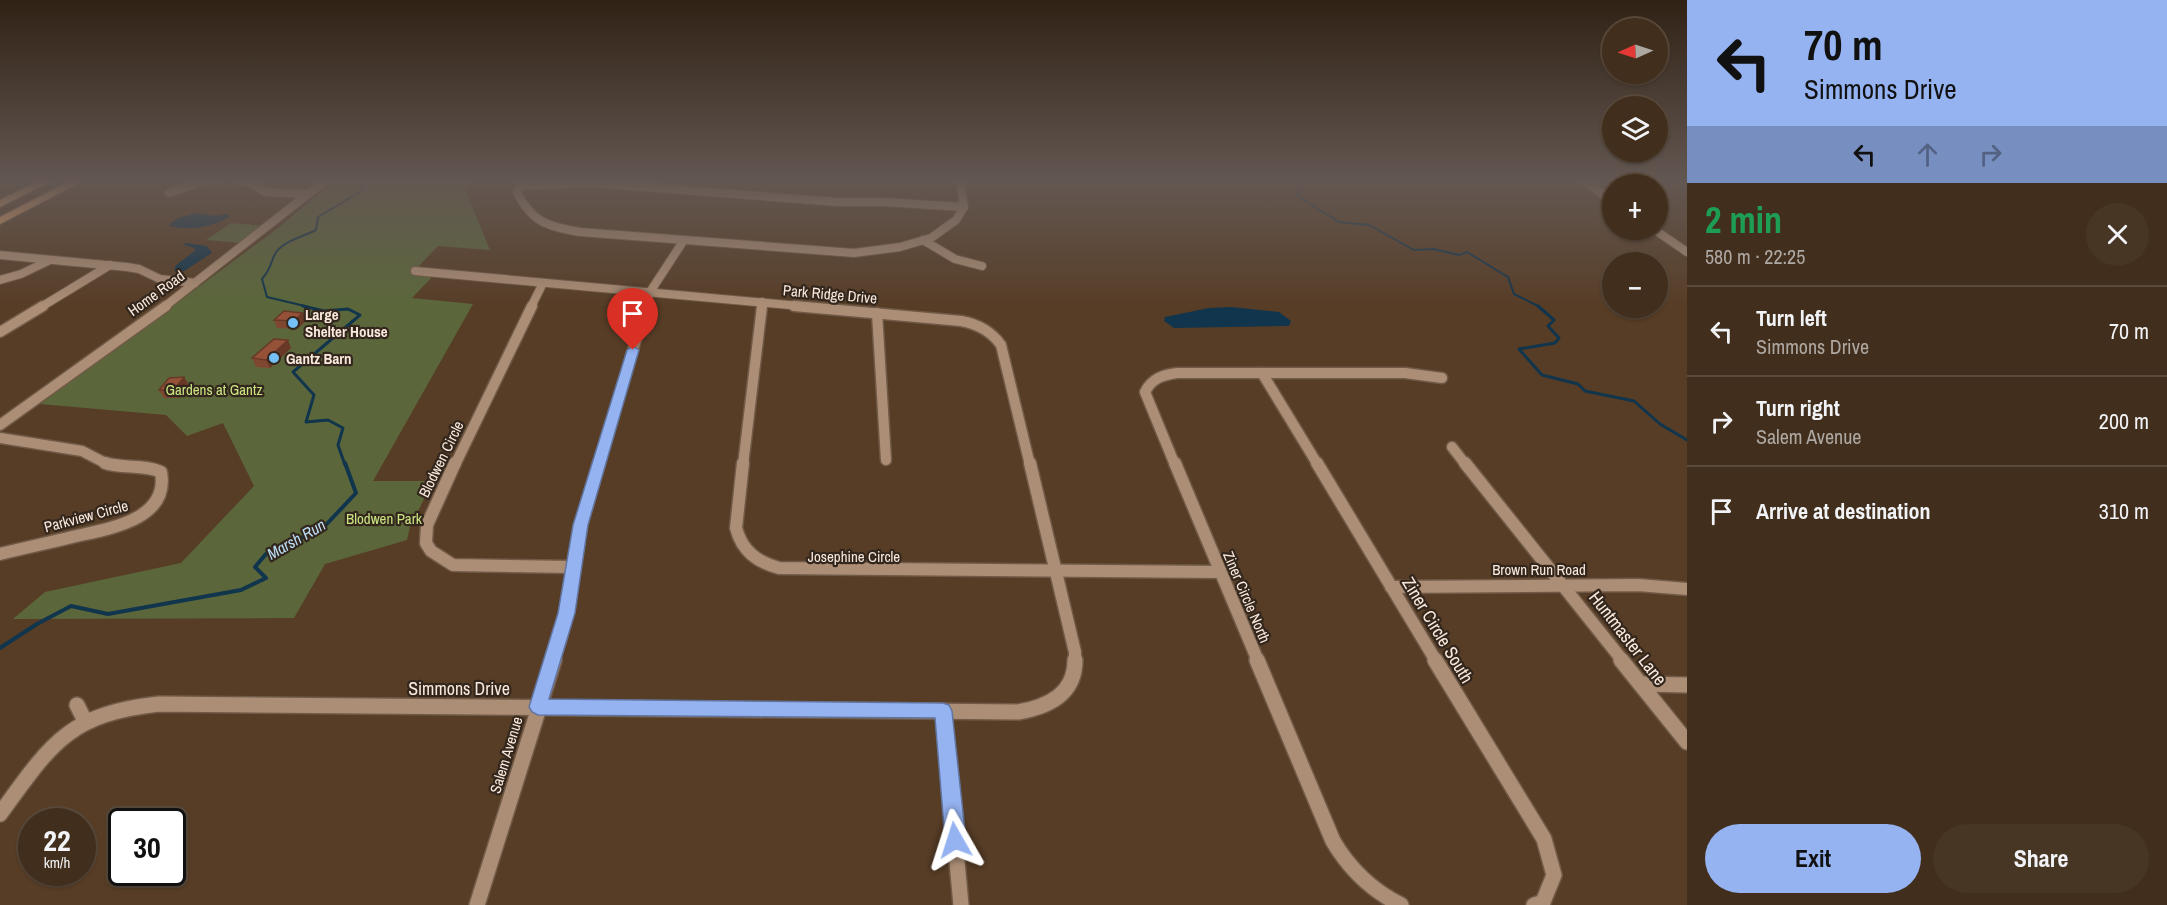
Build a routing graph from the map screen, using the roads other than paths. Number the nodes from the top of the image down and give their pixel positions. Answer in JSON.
{"nodes":[{"id":1,"x":273,"y":222,"type":"edge"},
{"id":2,"x":542,"y":222,"type":"edge"},
{"id":3,"x":952,"y":222,"type":"edge"},
{"id":4,"x":1668,"y":239,"type":"edge"},
{"id":5,"x":684,"y":240,"type":"junction"},
{"id":6,"x":923,"y":240,"type":"junction"},
{"id":7,"x":1687,"y":252,"type":"edge"},
{"id":8,"x":0,"y":255,"type":"edge"},
{"id":9,"x":50,"y":260,"type":"junction"},
{"id":10,"x":110,"y":265,"type":"junction"},
{"id":11,"x":982,"y":266,"type":"dead end"},
{"id":12,"x":414,"y":271,"type":"dead end"},
{"id":13,"x":0,"y":280,"type":"edge"},
{"id":14,"x":195,"y":283,"type":"junction"},
{"id":15,"x":543,"y":283,"type":"junction"},
{"id":16,"x":650,"y":292,"type":"junction"},
{"id":17,"x":762,"y":302,"type":"junction"},
{"id":18,"x":877,"y":313,"type":"junction"},
{"id":19,"x":0,"y":332,"type":"edge"},
{"id":20,"x":1262,"y":373,"type":"junction"},
{"id":21,"x":1442,"y":378,"type":"dead end"},
{"id":22,"x":0,"y":425,"type":"edge"},
{"id":23,"x":0,"y":438,"type":"edge"},
{"id":24,"x":1452,"y":447,"type":"dead end"},
{"id":25,"x":886,"y":460,"type":"dead end"},
{"id":26,"x":0,"y":554,"type":"edge"},
{"id":27,"x":572,"y":567,"type":"junction"},
{"id":28,"x":1219,"y":572,"type":"junction"},
{"id":29,"x":1056,"y":573,"type":"junction"},
{"id":30,"x":1391,"y":586,"type":"junction"},
{"id":31,"x":1564,"y":586,"type":"junction"},
{"id":32,"x":1687,"y":589,"type":"edge"},
{"id":33,"x":1642,"y":684,"type":"junction"},
{"id":34,"x":1687,"y":685,"type":"edge"},
{"id":35,"x":77,"y":705,"type":"dead end"},
{"id":36,"x":538,"y":707,"type":"junction"},
{"id":37,"x":943,"y":711,"type":"junction"},
{"id":38,"x":86,"y":721,"type":"junction"},
{"id":39,"x":1687,"y":742,"type":"edge"},
{"id":40,"x":0,"y":814,"type":"edge"},
{"id":41,"x":477,"y":905,"type":"edge"},
{"id":42,"x":962,"y":905,"type":"edge"},
{"id":43,"x":1401,"y":905,"type":"edge"},
{"id":44,"x":1534,"y":905,"type":"edge"}],
"edges":[{"from":1,"to":14,"type":"street","name":"Home Road"},
{"from":2,"to":5,"type":"street"},
{"from":3,"to":6,"type":"street"},
{"from":4,"to":7,"type":"street"},
{"from":5,"to":6,"type":"street"},
{"from":5,"to":16,"type":"street","name":"Salem Avenue"},
{"from":6,"to":11,"type":"street"},
{"from":8,"to":9,"type":"street"},
{"from":9,"to":10,"type":"street"},
{"from":9,"to":13,"type":"street"},
{"from":10,"to":14,"type":"street"},
{"from":10,"to":19,"type":"street"},
{"from":12,"to":15,"type":"street","name":"Park Ridge Drive"},
{"from":14,"to":22,"type":"street","name":"Home Road"},
{"from":15,"to":16,"type":"street","name":"Park Ridge Drive"},
{"from":15,"to":27,"type":"street","name":"Blodwen Circle"},
{"from":16,"to":17,"type":"street","name":"Park Ridge Drive"},
{"from":16,"to":27,"type":"street","name":"Salem Avenue"},
{"from":17,"to":18,"type":"street","name":"Park Ridge Drive"},
{"from":17,"to":29,"type":"street","name":"Josephine Circle"},
{"from":18,"to":25,"type":"street"},
{"from":18,"to":29,"type":"street","name":"Park Ridge Drive"},
{"from":20,"to":21,"type":"street"},
{"from":20,"to":28,"type":"street","name":"Ziner Circle North"},
{"from":20,"to":30,"type":"street","name":"Ziner Circle South"},
{"from":23,"to":26,"type":"street","name":"Parkview Circle"},
{"from":24,"to":31,"type":"street","name":"Huntmaster Lane"},
{"from":27,"to":36,"type":"street","name":"Salem Avenue"},
{"from":28,"to":29,"type":"street","name":"Josephine Circle"},
{"from":28,"to":43,"type":"street","name":"Ziner Circle North"},
{"from":29,"to":37,"type":"street","name":"Simmons Drive"},
{"from":30,"to":31,"type":"street","name":"Brown Run Road"},
{"from":30,"to":44,"type":"street","name":"Ziner Circle South"},
{"from":31,"to":32,"type":"street","name":"Brown Run Road"},
{"from":31,"to":33,"type":"street","name":"Huntmaster Lane"},
{"from":33,"to":34,"type":"street"},
{"from":33,"to":39,"type":"street","name":"Huntmaster Lane"},
{"from":35,"to":38,"type":"street"},
{"from":36,"to":37,"type":"street","name":"Simmons Drive"},
{"from":36,"to":38,"type":"street","name":"Simmons Drive"},
{"from":36,"to":41,"type":"street","name":"Salem Avenue"},
{"from":37,"to":42,"type":"street"},
{"from":38,"to":40,"type":"street","name":"Simmons Drive"}]}
